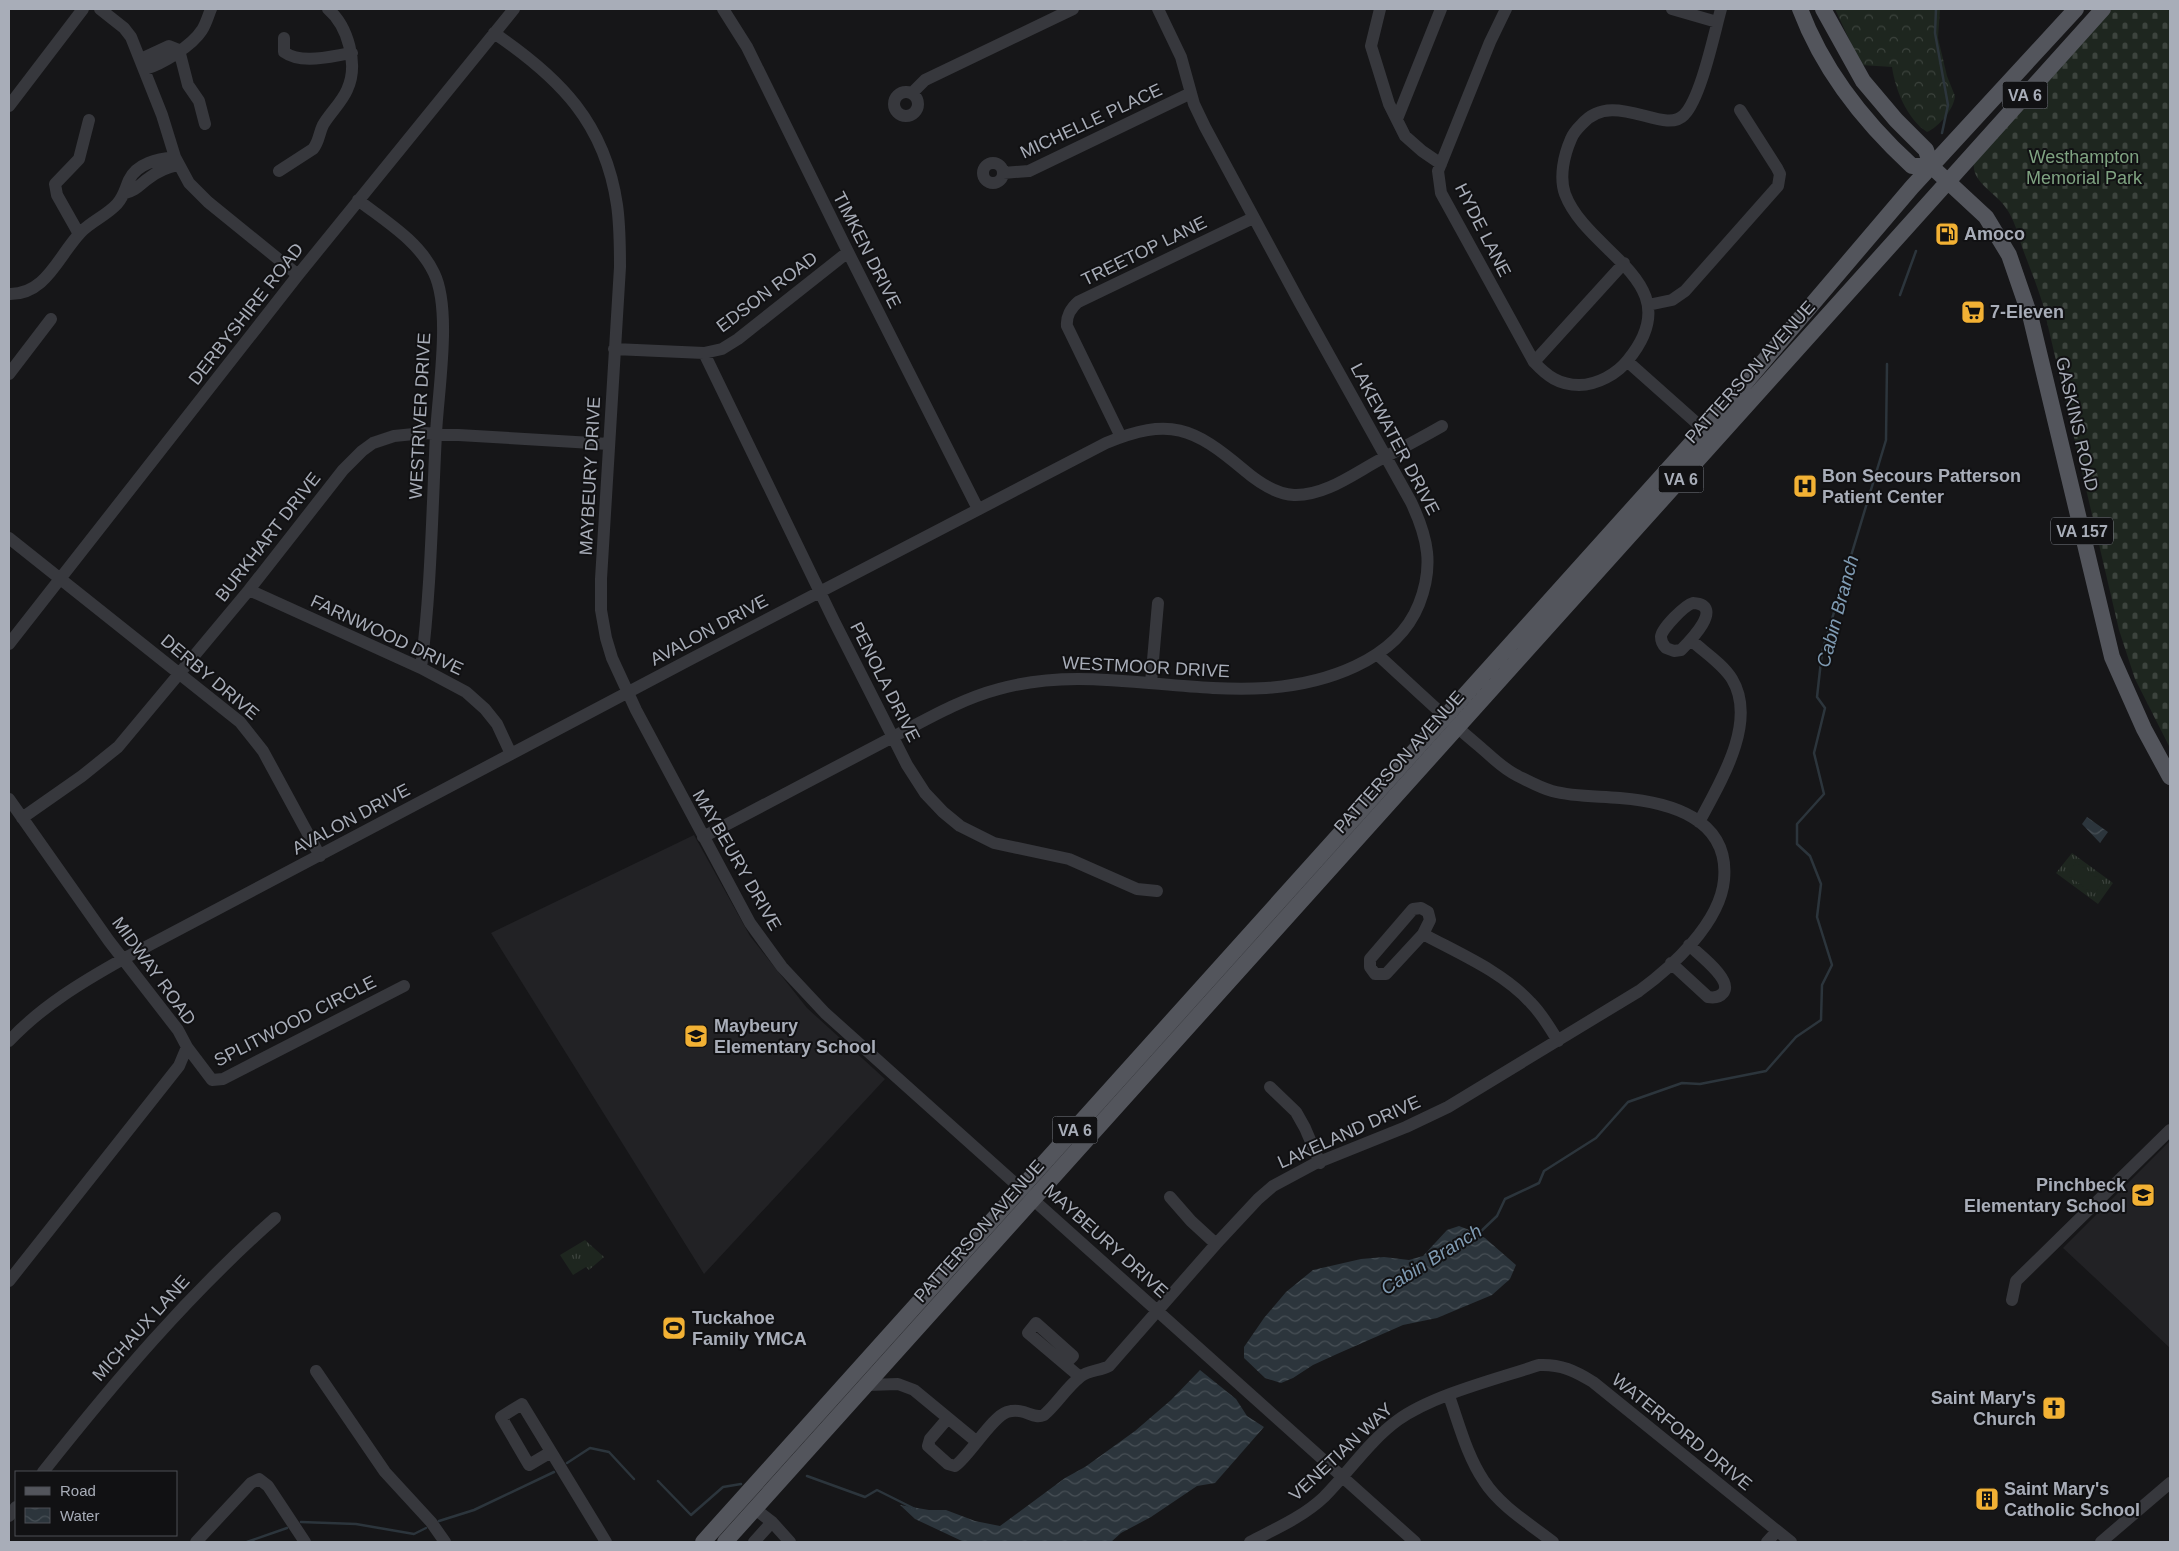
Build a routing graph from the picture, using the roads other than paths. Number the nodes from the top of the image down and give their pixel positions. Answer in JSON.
{"nodes":[{"id":1,"x":83,"y":9,"type":"edge"},
{"id":2,"x":100,"y":9,"type":"edge"},
{"id":3,"x":211,"y":9,"type":"edge"},
{"id":4,"x":328,"y":9,"type":"edge"},
{"id":5,"x":514,"y":9,"type":"edge"},
{"id":6,"x":723,"y":9,"type":"edge"},
{"id":7,"x":1073,"y":9,"type":"edge"},
{"id":8,"x":1158,"y":9,"type":"edge"},
{"id":9,"x":1380,"y":9,"type":"edge"},
{"id":10,"x":1441,"y":9,"type":"edge"},
{"id":11,"x":1506,"y":9,"type":"edge"},
{"id":12,"x":1672,"y":9,"type":"edge"},
{"id":13,"x":1721,"y":9,"type":"edge"},
{"id":14,"x":1800,"y":9,"type":"edge"},
{"id":15,"x":1822,"y":9,"type":"edge"},
{"id":16,"x":2076,"y":9,"type":"edge"},
{"id":17,"x":2103,"y":9,"type":"edge"},
{"id":18,"x":1717,"y":22,"type":"junction"},
{"id":19,"x":494,"y":33,"type":"junction"},
{"id":20,"x":284,"y":38,"type":"dead end"},
{"id":21,"x":179,"y":50,"type":"junction"},
{"id":22,"x":352,"y":53,"type":"junction"},
{"id":23,"x":143,"y":64,"type":"junction"},
{"id":24,"x":1191,"y":93,"type":"junction"},
{"id":25,"x":912,"y":94,"type":"dead end"},
{"id":26,"x":9,"y":106,"type":"edge"},
{"id":27,"x":1740,"y":110,"type":"dead end"},
{"id":28,"x":89,"y":120,"type":"dead end"},
{"id":29,"x":1397,"y":120,"type":"junction"},
{"id":30,"x":205,"y":124,"type":"dead end"},
{"id":31,"x":176,"y":161,"type":"junction"},
{"id":32,"x":1441,"y":164,"type":"junction"},
{"id":33,"x":1931,"y":166,"type":"junction"},
{"id":34,"x":279,"y":171,"type":"dead end"},
{"id":35,"x":1003,"y":173,"type":"dead end"},
{"id":36,"x":1948,"y":181,"type":"junction"},
{"id":37,"x":358,"y":200,"type":"junction"},
{"id":38,"x":1253,"y":218,"type":"junction"},
{"id":39,"x":79,"y":234,"type":"junction"},
{"id":40,"x":848,"y":252,"type":"junction"},
{"id":41,"x":1624,"y":264,"type":"junction"},
{"id":42,"x":298,"y":275,"type":"junction"},
{"id":43,"x":9,"y":294,"type":"edge"},
{"id":44,"x":1648,"y":305,"type":"junction"},
{"id":45,"x":51,"y":318,"type":"dead end"},
{"id":46,"x":614,"y":349,"type":"junction"},
{"id":47,"x":704,"y":353,"type":"junction"},
{"id":48,"x":1627,"y":361,"type":"junction"},
{"id":49,"x":1534,"y":362,"type":"junction"},
{"id":50,"x":9,"y":374,"type":"edge"},
{"id":51,"x":1442,"y":426,"type":"dead end"},
{"id":52,"x":1703,"y":429,"type":"junction"},
{"id":53,"x":436,"y":434,"type":"junction"},
{"id":54,"x":1121,"y":437,"type":"junction"},
{"id":55,"x":1716,"y":440,"type":"junction"},
{"id":56,"x":609,"y":444,"type":"junction"},
{"id":57,"x":1385,"y":456,"type":"junction"},
{"id":58,"x":978,"y":509,"type":"junction"},
{"id":59,"x":9,"y":538,"type":"edge"},
{"id":60,"x":60,"y":578,"type":"junction"},
{"id":61,"x":249,"y":590,"type":"junction"},
{"id":62,"x":820,"y":592,"type":"junction"},
{"id":63,"x":1158,"y":604,"type":"dead end"},
{"id":64,"x":1691,"y":640,"type":"dead end"},
{"id":65,"x":9,"y":644,"type":"edge"},
{"id":66,"x":1378,"y":655,"type":"junction"},
{"id":67,"x":421,"y":668,"type":"junction"},
{"id":68,"x":179,"y":674,"type":"junction"},
{"id":69,"x":1151,"y":683,"type":"junction"},
{"id":70,"x":628,"y":693,"type":"junction"},
{"id":71,"x":1451,"y":722,"type":"junction"},
{"id":72,"x":893,"y":737,"type":"junction"},
{"id":73,"x":511,"y":754,"type":"junction"},
{"id":74,"x":2170,"y":777,"type":"edge"},
{"id":75,"x":9,"y":799,"type":"edge"},
{"id":76,"x":22,"y":818,"type":"junction"},
{"id":77,"x":1699,"y":822,"type":"junction"},
{"id":78,"x":703,"y":837,"type":"junction"},
{"id":79,"x":320,"y":856,"type":"junction"},
{"id":80,"x":1157,"y":891,"type":"dead end"},
{"id":81,"x":1423,"y":934,"type":"junction"},
{"id":82,"x":1689,"y":945,"type":"junction"},
{"id":83,"x":123,"y":958,"type":"junction"},
{"id":84,"x":1671,"y":963,"type":"junction"},
{"id":85,"x":404,"y":986,"type":"dead end"},
{"id":86,"x":9,"y":1041,"type":"edge"},
{"id":87,"x":1558,"y":1041,"type":"junction"},
{"id":88,"x":187,"y":1047,"type":"junction"},
{"id":89,"x":1270,"y":1087,"type":"dead end"},
{"id":90,"x":2170,"y":1130,"type":"edge"},
{"id":91,"x":1320,"y":1163,"type":"junction"},
{"id":92,"x":1022,"y":1188,"type":"junction"},
{"id":93,"x":1170,"y":1197,"type":"dead end"},
{"id":94,"x":1034,"y":1200,"type":"junction"},
{"id":95,"x":275,"y":1218,"type":"dead end"},
{"id":96,"x":1216,"y":1244,"type":"junction"},
{"id":97,"x":9,"y":1281,"type":"edge"},
{"id":98,"x":2012,"y":1300,"type":"dead end"},
{"id":99,"x":1157,"y":1310,"type":"junction"},
{"id":100,"x":1065,"y":1364,"type":"dead end"},
{"id":101,"x":1544,"y":1364,"type":"joint"},
{"id":102,"x":316,"y":1371,"type":"dead end"},
{"id":103,"x":1080,"y":1377,"type":"junction"},
{"id":104,"x":867,"y":1385,"type":"junction"},
{"id":105,"x":1449,"y":1396,"type":"junction"},
{"id":106,"x":948,"y":1418,"type":"junction"},
{"id":107,"x":977,"y":1442,"type":"junction"},
{"id":108,"x":551,"y":1452,"type":"junction"},
{"id":109,"x":44,"y":1471,"type":"edge"},
{"id":110,"x":1342,"y":1477,"type":"junction"},
{"id":111,"x":2170,"y":1483,"type":"edge"},
{"id":112,"x":755,"y":1509,"type":"junction"},
{"id":113,"x":772,"y":1522,"type":"junction"},
{"id":114,"x":1777,"y":1531,"type":"junction"},
{"id":115,"x":300,"y":1541,"type":"edge"},
{"id":116,"x":196,"y":1542,"type":"edge"},
{"id":117,"x":445,"y":1542,"type":"edge"},
{"id":118,"x":606,"y":1542,"type":"edge"},
{"id":119,"x":703,"y":1542,"type":"edge"},
{"id":120,"x":726,"y":1542,"type":"edge"},
{"id":121,"x":754,"y":1542,"type":"edge"},
{"id":122,"x":790,"y":1542,"type":"edge"},
{"id":123,"x":1250,"y":1542,"type":"edge"},
{"id":124,"x":1414,"y":1542,"type":"edge"},
{"id":125,"x":1553,"y":1542,"type":"edge"},
{"id":126,"x":1767,"y":1542,"type":"edge"},
{"id":127,"x":1791,"y":1542,"type":"edge"},
{"id":128,"x":2101,"y":1542,"type":"edge"}],
"edges":[{"from":1,"to":26,"type":"street"},
{"from":2,"to":23,"type":"street"},
{"from":3,"to":21,"type":"street"},
{"from":4,"to":22,"type":"street"},
{"from":5,"to":19,"type":"street","name":"DERBYSHIRE ROAD"},
{"from":6,"to":40,"type":"street","name":"TIMKEN DRIVE"},
{"from":7,"to":25,"type":"street"},
{"from":8,"to":24,"type":"street","name":"LAKEWATER DRIVE"},
{"from":9,"to":29,"type":"street"},
{"from":10,"to":29,"type":"street"},
{"from":11,"to":32,"type":"street","name":"HYDE LANE"},
{"from":12,"to":18,"type":"street"},
{"from":13,"to":18,"type":"street"},
{"from":14,"to":33,"type":"main road"},
{"from":15,"to":33,"type":"main road"},
{"from":16,"to":33,"type":"main road","name":"PATTERSON AVENUE","number":"VA 6"},
{"from":17,"to":36,"type":"main road","name":"PATTERSON AVENUE","number":"VA 6"},
{"from":18,"to":41,"type":"street"},
{"from":19,"to":37,"type":"street","name":"DERBYSHIRE ROAD"},
{"from":19,"to":46,"type":"street","name":"MAYBEURY DRIVE"},
{"from":20,"to":22,"type":"street"},
{"from":21,"to":23,"type":"street"},
{"from":21,"to":30,"type":"street"},
{"from":22,"to":34,"type":"street"},
{"from":23,"to":31,"type":"street"},
{"from":24,"to":35,"type":"street","name":"MICHELLE PLACE"},
{"from":24,"to":38,"type":"street","name":"LAKEWATER DRIVE"},
{"from":27,"to":44,"type":"street"},
{"from":28,"to":39,"type":"street"},
{"from":29,"to":32,"type":"street"},
{"from":31,"to":39,"type":"street"},
{"from":31,"to":42,"type":"street"},
{"from":32,"to":49,"type":"street","name":"HYDE LANE"},
{"from":33,"to":36,"type":"main road","number":"VA 157"},
{"from":33,"to":52,"type":"main road","name":"PATTERSON AVENUE","number":"VA 6"},
{"from":36,"to":55,"type":"main road","name":"PATTERSON AVENUE","number":"VA 6"},
{"from":36,"to":74,"type":"main road","name":"GASKINS ROAD","number":"VA 157"},
{"from":37,"to":42,"type":"street","name":"DERBYSHIRE ROAD"},
{"from":37,"to":53,"type":"street","name":"WESTRIVER DRIVE"},
{"from":38,"to":54,"type":"street","name":"TREETOP LANE"},
{"from":38,"to":57,"type":"street","name":"LAKEWATER DRIVE"},
{"from":39,"to":43,"type":"street"},
{"from":40,"to":47,"type":"street","name":"EDSON ROAD"},
{"from":40,"to":58,"type":"street","name":"TIMKEN DRIVE"},
{"from":41,"to":44,"type":"street"},
{"from":41,"to":49,"type":"street"},
{"from":42,"to":60,"type":"street","name":"DERBYSHIRE ROAD"},
{"from":44,"to":48,"type":"street"},
{"from":45,"to":50,"type":"street"},
{"from":46,"to":47,"type":"street","name":"EDSON ROAD"},
{"from":46,"to":56,"type":"street","name":"MAYBEURY DRIVE"},
{"from":47,"to":62,"type":"street","name":"PENOLA DRIVE"},
{"from":48,"to":49,"type":"street","name":"HYDE LANE"},
{"from":48,"to":52,"type":"street"},
{"from":51,"to":57,"type":"street","name":"AVALON DRIVE"},
{"from":52,"to":55,"type":"street"},
{"from":52,"to":71,"type":"main road","name":"PATTERSON AVENUE","number":"VA 6"},
{"from":53,"to":56,"type":"street","name":"BURKHART DRIVE"},
{"from":53,"to":61,"type":"street","name":"BURKHART DRIVE"},
{"from":53,"to":67,"type":"street","name":"WESTRIVER DRIVE"},
{"from":54,"to":57,"type":"street","name":"AVALON DRIVE"},
{"from":54,"to":58,"type":"street","name":"AVALON DRIVE"},
{"from":55,"to":71,"type":"main road","name":"PATTERSON AVENUE","number":"VA 6"},
{"from":56,"to":70,"type":"street","name":"MAYBEURY DRIVE"},
{"from":57,"to":66,"type":"street","name":"LAKEWATER DRIVE"},
{"from":58,"to":62,"type":"street","name":"AVALON DRIVE"},
{"from":59,"to":60,"type":"street","name":"DERBY DRIVE"},
{"from":60,"to":65,"type":"street","name":"DERBYSHIRE ROAD"},
{"from":60,"to":68,"type":"street","name":"DERBY DRIVE"},
{"from":61,"to":67,"type":"street","name":"FARNWOOD DRIVE"},
{"from":61,"to":68,"type":"street","name":"BURKHART DRIVE"},
{"from":62,"to":70,"type":"street","name":"AVALON DRIVE"},
{"from":62,"to":72,"type":"street","name":"PENOLA DRIVE"},
{"from":63,"to":69,"type":"street"},
{"from":64,"to":77,"type":"street"},
{"from":66,"to":69,"type":"street","name":"WESTMOOR DRIVE"},
{"from":66,"to":71,"type":"street"},
{"from":67,"to":73,"type":"street","name":"FARNWOOD DRIVE"},
{"from":68,"to":76,"type":"street","name":"BURKHART DRIVE"},
{"from":68,"to":79,"type":"street","name":"DERBY DRIVE"},
{"from":69,"to":72,"type":"street","name":"WESTMOOR DRIVE"},
{"from":70,"to":73,"type":"street","name":"AVALON DRIVE"},
{"from":70,"to":78,"type":"street","name":"MAYBEURY DRIVE"},
{"from":71,"to":77,"type":"street"},
{"from":71,"to":92,"type":"main road","name":"PATTERSON AVENUE","number":"VA 6"},
{"from":71,"to":94,"type":"main road","name":"PATTERSON AVENUE","number":"VA 6"},
{"from":72,"to":78,"type":"street","name":"WESTMOOR DRIVE"},
{"from":72,"to":80,"type":"street","name":"PENOLA DRIVE"},
{"from":73,"to":79,"type":"street","name":"AVALON DRIVE"},
{"from":75,"to":76,"type":"street","name":"MIDWAY ROAD"},
{"from":76,"to":83,"type":"street","name":"MIDWAY ROAD"},
{"from":77,"to":82,"type":"street","name":"LAKELAND DRIVE"},
{"from":78,"to":92,"type":"street","name":"MAYBEURY DRIVE"},
{"from":79,"to":83,"type":"street","name":"AVALON DRIVE"},
{"from":81,"to":81,"type":"street"},
{"from":81,"to":87,"type":"street"},
{"from":82,"to":84,"type":"street","name":"LAKELAND DRIVE"},
{"from":82,"to":84,"type":"street"},
{"from":83,"to":86,"type":"street","name":"AVALON DRIVE"},
{"from":83,"to":88,"type":"street","name":"MIDWAY ROAD"},
{"from":84,"to":87,"type":"street","name":"LAKELAND DRIVE"},
{"from":85,"to":88,"type":"street","name":"SPLITWOOD CIRCLE"},
{"from":87,"to":91,"type":"street","name":"LAKELAND DRIVE"},
{"from":88,"to":97,"type":"street","name":"MIDWAY ROAD"},
{"from":89,"to":91,"type":"street"},
{"from":90,"to":98,"type":"street"},
{"from":91,"to":96,"type":"street","name":"LAKELAND DRIVE"},
{"from":92,"to":94,"type":"street","name":"MAYBEURY DRIVE"},
{"from":92,"to":119,"type":"main road","name":"PATTERSON AVENUE","number":"VA 6"},
{"from":93,"to":96,"type":"street"},
{"from":94,"to":99,"type":"street","name":"MAYBEURY DRIVE"},
{"from":94,"to":104,"type":"main road","name":"PATTERSON AVENUE","number":"VA 6"},
{"from":95,"to":109,"type":"street","name":"MICHAUX LANE"},
{"from":96,"to":99,"type":"street","name":"LAKELAND DRIVE"},
{"from":99,"to":103,"type":"street","name":"LAKELAND DRIVE"},
{"from":99,"to":110,"type":"street","name":"MAYBEURY DRIVE"},
{"from":100,"to":103,"type":"street"},
{"from":101,"to":105,"type":"street","name":"VENETIAN WAY"},
{"from":101,"to":114,"type":"street","name":"WATERFORD DRIVE"},
{"from":102,"to":117,"type":"street"},
{"from":103,"to":107,"type":"street","name":"LAKELAND DRIVE"},
{"from":104,"to":106,"type":"street"},
{"from":104,"to":112,"type":"main road","name":"PATTERSON AVENUE","number":"VA 6"},
{"from":105,"to":110,"type":"street","name":"VENETIAN WAY"},
{"from":105,"to":125,"type":"street"},
{"from":106,"to":107,"type":"street"},
{"from":106,"to":107,"type":"street","name":"LAKELAND DRIVE"},
{"from":108,"to":108,"type":"street"},
{"from":108,"to":118,"type":"street"},
{"from":110,"to":123,"type":"street","name":"VENETIAN WAY"},
{"from":110,"to":124,"type":"street","name":"MAYBEURY DRIVE"},
{"from":111,"to":128,"type":"street"},
{"from":112,"to":113,"type":"street"},
{"from":112,"to":120,"type":"main road","name":"PATTERSON AVENUE","number":"VA 6"},
{"from":113,"to":121,"type":"street"},
{"from":113,"to":122,"type":"street"},
{"from":114,"to":126,"type":"street"},
{"from":114,"to":127,"type":"street","name":"WATERFORD DRIVE"},
{"from":115,"to":116,"type":"street"}]}
